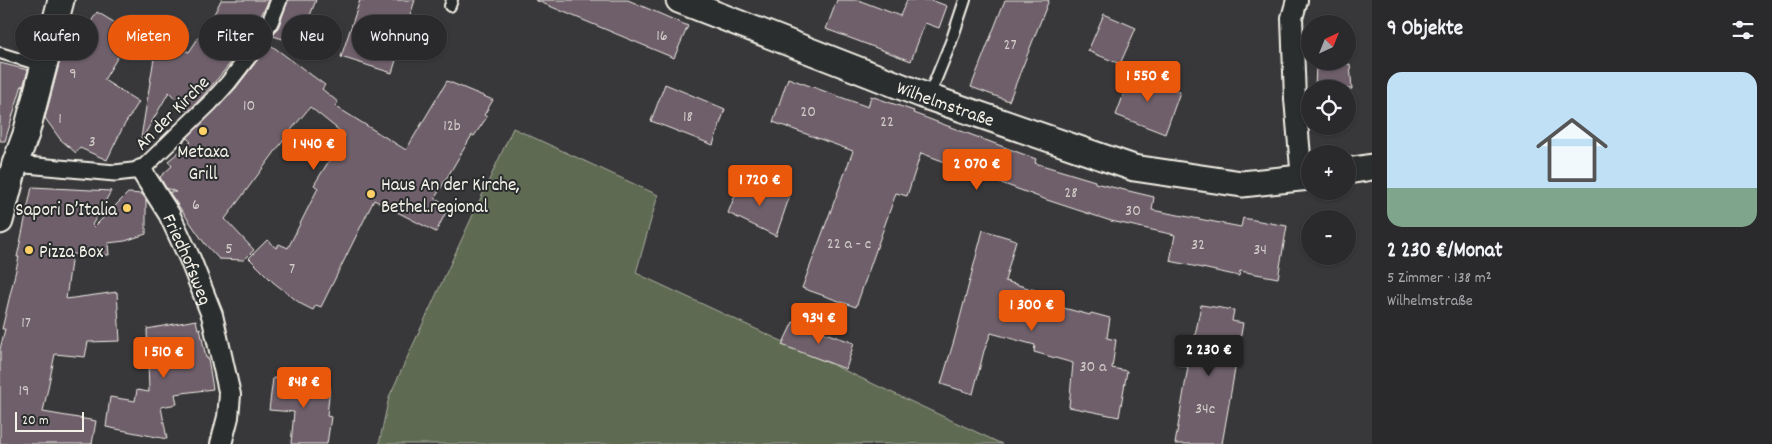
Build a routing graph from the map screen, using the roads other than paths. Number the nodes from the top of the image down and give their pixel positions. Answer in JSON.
{"nodes":[{"id":1,"x":61,"y":0,"type":"edge"},
{"id":2,"x":279,"y":0,"type":"edge"},
{"id":3,"x":679,"y":0,"type":"edge"},
{"id":4,"x":965,"y":0,"type":"edge"},
{"id":5,"x":1297,"y":0,"type":"edge"},
{"id":6,"x":0,"y":53,"type":"edge"},
{"id":7,"x":44,"y":66,"type":"junction"},
{"id":8,"x":928,"y":97,"type":"junction"},
{"id":9,"x":1301,"y":145,"type":"edge"},
{"id":10,"x":15,"y":164,"type":"junction"},
{"id":11,"x":1372,"y":167,"type":"edge"},
{"id":12,"x":141,"y":170,"type":"junction"},
{"id":13,"x":1356,"y":170,"type":"edge"},
{"id":14,"x":1301,"y":178,"type":"edge"},
{"id":15,"x":3,"y":195,"type":"edge"},
{"id":16,"x":0,"y":221,"type":"edge"},
{"id":17,"x":222,"y":444,"type":"edge"}],
"edges":[{"from":1,"to":7,"type":"street"},
{"from":2,"to":12,"type":"street","name":"An der Kirche"},
{"from":3,"to":8,"type":"street","name":"Wilhelmstraße"},
{"from":4,"to":8,"type":"lane"},
{"from":5,"to":9,"type":"street"},
{"from":6,"to":7,"type":"lane"},
{"from":7,"to":10,"type":"street"},
{"from":8,"to":14,"type":"street","name":"Wilhelmstraße"},
{"from":10,"to":12,"type":"street","name":"An der Kirche"},
{"from":10,"to":15,"type":"street"},
{"from":11,"to":13,"type":"street"},
{"from":12,"to":17,"type":"street","name":"Friedhofsweg"},
{"from":15,"to":16,"type":"street"}]}
